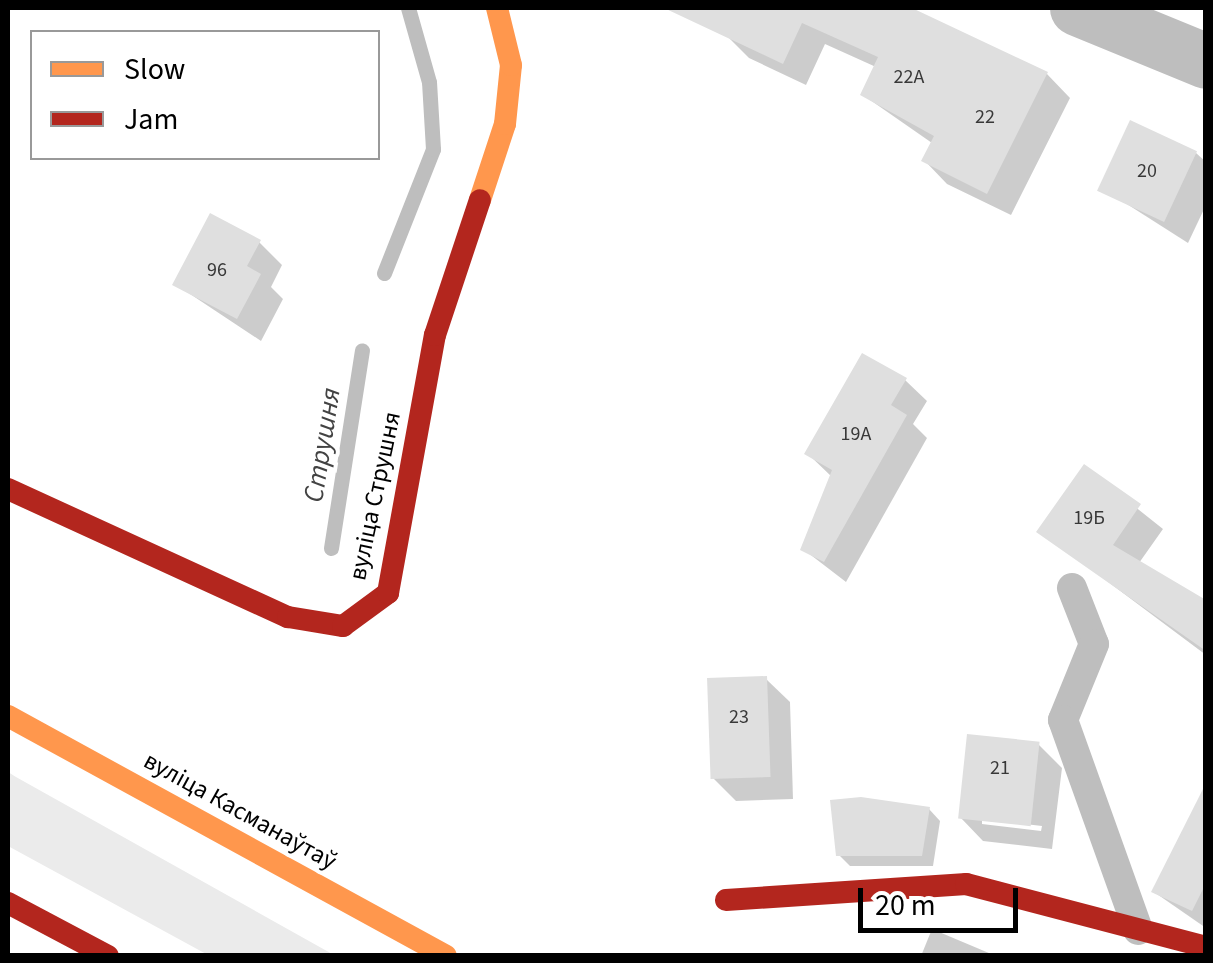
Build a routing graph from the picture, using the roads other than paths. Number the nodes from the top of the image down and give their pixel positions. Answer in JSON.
{"nodes":[{"id":1,"x":497,"y":8,"type":"edge"},
{"id":2,"x":1077,"y":8,"type":"edge"},
{"id":3,"x":1206,"y":61,"type":"edge"},
{"id":4,"x":8,"y":489,"type":"edge"},
{"id":5,"x":1072,"y":588,"type":"dead end"},
{"id":6,"x":8,"y":716,"type":"edge"},
{"id":7,"x":726,"y":900,"type":"dead end"},
{"id":8,"x":8,"y":902,"type":"edge"},
{"id":9,"x":1138,"y":930,"type":"junction"},
{"id":10,"x":1206,"y":947,"type":"edge"},
{"id":11,"x":103,"y":954,"type":"edge"},
{"id":12,"x":446,"y":956,"type":"edge"}],
"edges":[{"from":1,"to":4,"type":"street","name":"вуліца Струшня"},
{"from":2,"to":3,"type":"street"},
{"from":5,"to":9,"type":"lane"},
{"from":6,"to":12,"type":"street","name":"вуліца Касманаўтаў"},
{"from":7,"to":9,"type":"street"},
{"from":8,"to":11,"type":"street"},
{"from":9,"to":10,"type":"street"}]}
